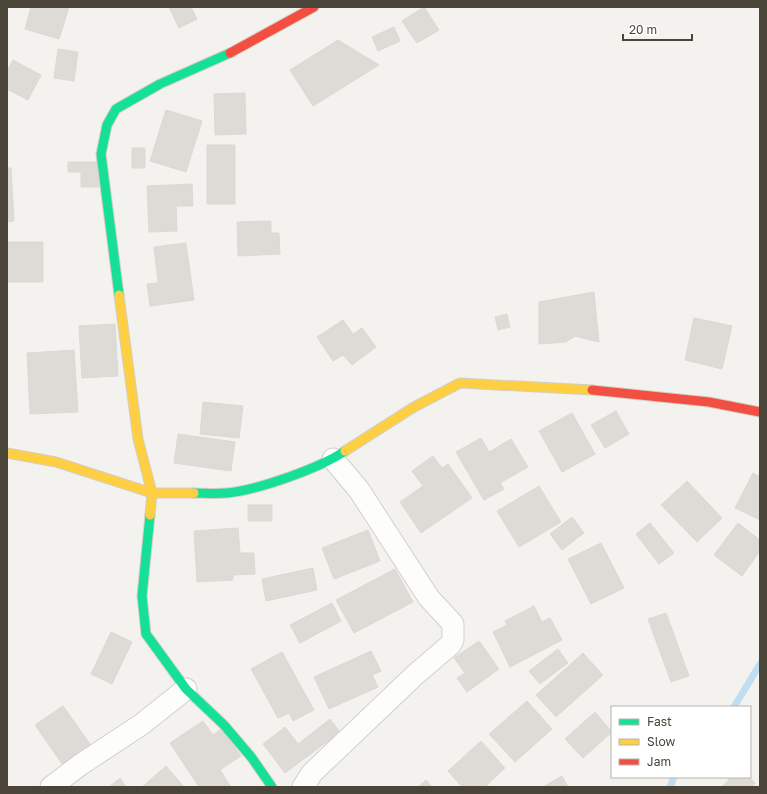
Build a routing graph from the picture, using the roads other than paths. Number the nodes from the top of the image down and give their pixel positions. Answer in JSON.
{"nodes":[{"id":1,"x":314,"y":7,"type":"edge"},
{"id":2,"x":760,"y":412,"type":"edge"},
{"id":3,"x":7,"y":453,"type":"edge"},
{"id":4,"x":334,"y":459,"type":"junction"},
{"id":5,"x":152,"y":493,"type":"junction"},
{"id":6,"x":186,"y":689,"type":"junction"},
{"id":7,"x":51,"y":787,"type":"edge"},
{"id":8,"x":272,"y":787,"type":"edge"},
{"id":9,"x":303,"y":787,"type":"edge"}],
"edges":[{"from":1,"to":5,"type":"street"},
{"from":2,"to":4,"type":"street"},
{"from":3,"to":5,"type":"street"},
{"from":4,"to":5,"type":"street"},
{"from":4,"to":9,"type":"street"},
{"from":5,"to":6,"type":"street"},
{"from":6,"to":7,"type":"street"},
{"from":6,"to":8,"type":"street"}]}
